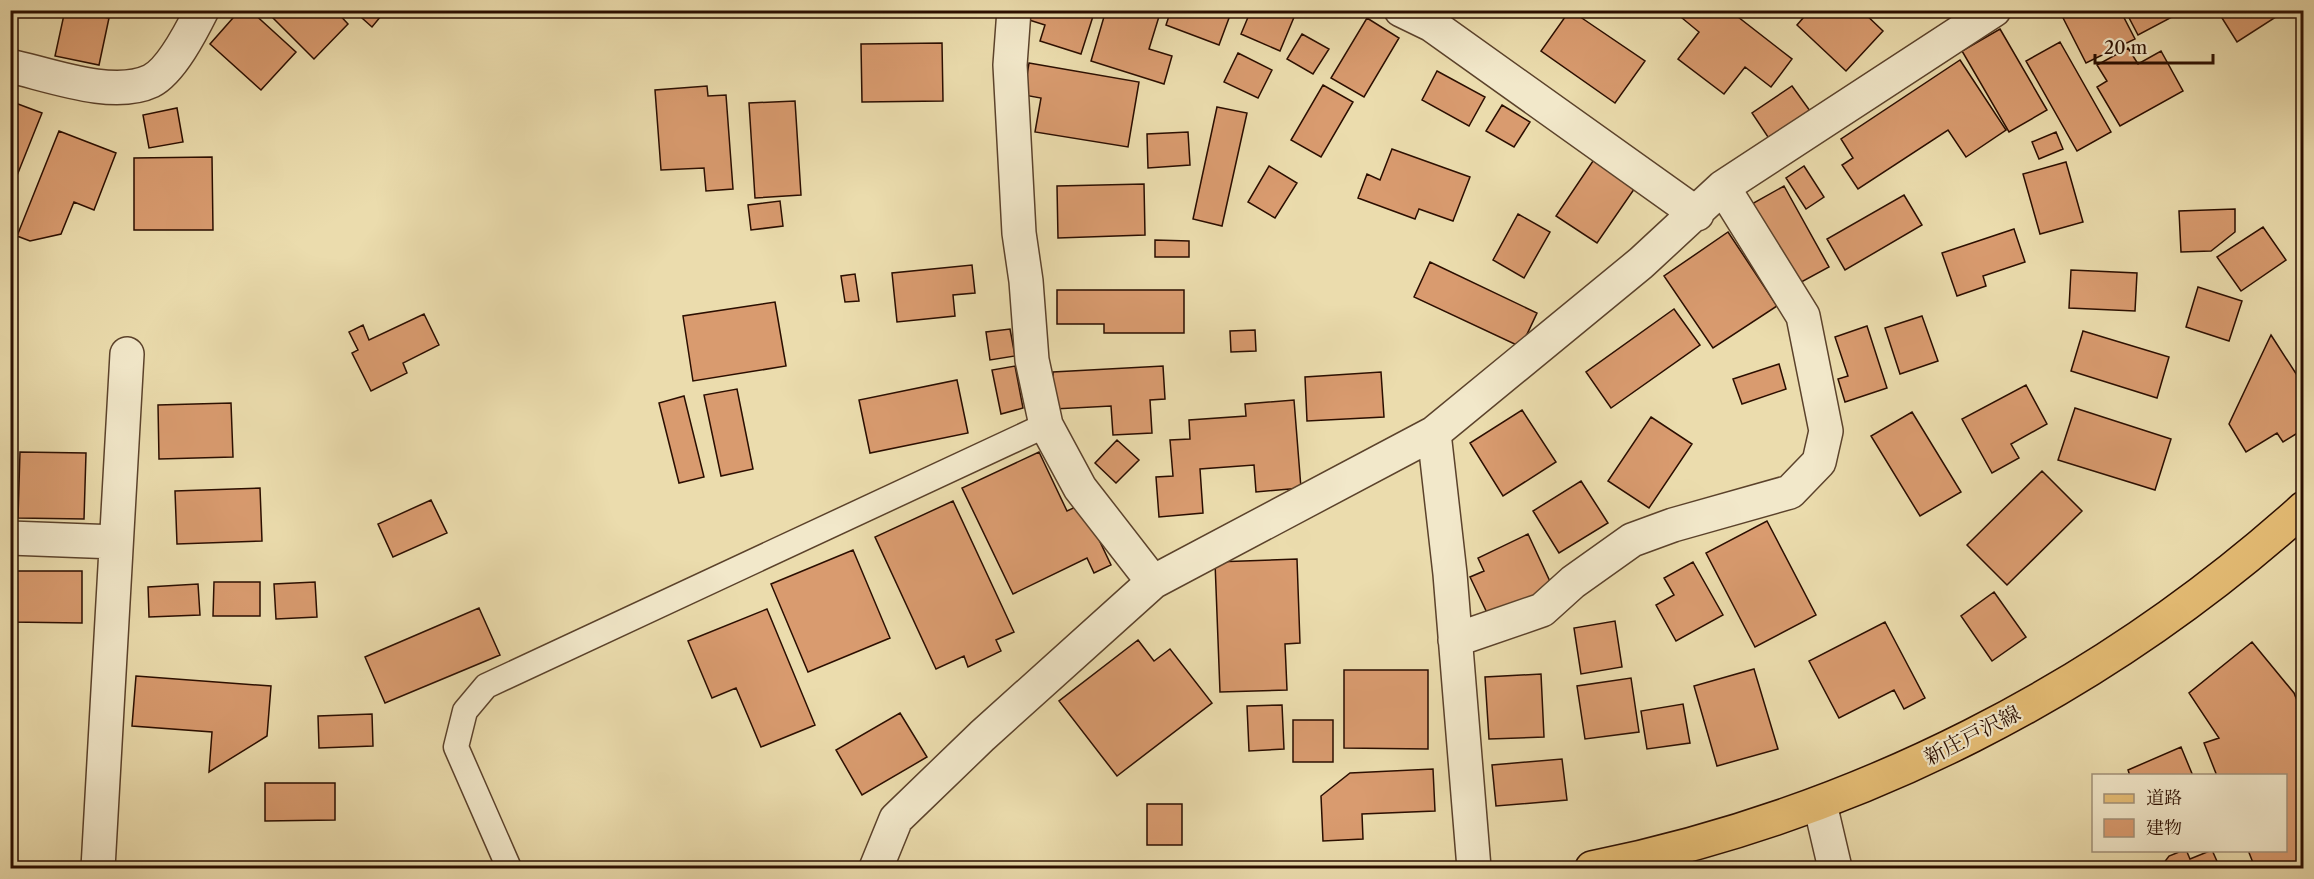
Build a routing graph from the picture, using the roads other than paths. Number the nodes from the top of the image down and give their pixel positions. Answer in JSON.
{"nodes":[{"id":1,"x":202,"y":10,"type":"edge"},
{"id":2,"x":1014,"y":10,"type":"edge"},
{"id":3,"x":1401,"y":10,"type":"edge"},
{"id":4,"x":1994,"y":10,"type":"edge"},
{"id":5,"x":10,"y":66,"type":"edge"},
{"id":6,"x":1723,"y":187,"type":"junction"},
{"id":7,"x":1697,"y":214,"type":"junction"},
{"id":8,"x":127,"y":354,"type":"dead end"},
{"id":9,"x":1046,"y":425,"type":"junction"},
{"id":10,"x":1434,"y":433,"type":"junction"},
{"id":11,"x":2304,"y":508,"type":"edge"},
{"id":12,"x":10,"y":538,"type":"edge"},
{"id":13,"x":116,"y":542,"type":"junction"},
{"id":14,"x":1153,"y":582,"type":"junction"},
{"id":15,"x":1455,"y":640,"type":"junction"},
{"id":16,"x":1820,"y":804,"type":"junction"},
{"id":17,"x":98,"y":868,"type":"edge"},
{"id":18,"x":509,"y":868,"type":"edge"},
{"id":19,"x":876,"y":868,"type":"edge"},
{"id":20,"x":1474,"y":868,"type":"edge"},
{"id":21,"x":1592,"y":868,"type":"edge"},
{"id":22,"x":1835,"y":868,"type":"edge"}],
"edges":[{"from":1,"to":5,"type":"street"},
{"from":2,"to":9,"type":"street"},
{"from":3,"to":7,"type":"street"},
{"from":4,"to":6,"type":"street"},
{"from":6,"to":7,"type":"street"},
{"from":6,"to":15,"type":"street"},
{"from":7,"to":10,"type":"street"},
{"from":8,"to":13,"type":"street"},
{"from":9,"to":14,"type":"street"},
{"from":9,"to":18,"type":"lane"},
{"from":10,"to":14,"type":"street"},
{"from":10,"to":15,"type":"street"},
{"from":11,"to":16,"type":"main road","name":"新庄戸沢線"},
{"from":12,"to":13,"type":"street"},
{"from":13,"to":17,"type":"street"},
{"from":14,"to":19,"type":"street"},
{"from":15,"to":20,"type":"street"},
{"from":16,"to":21,"type":"main road","name":"新庄戸沢線"},
{"from":16,"to":22,"type":"street"}]}
